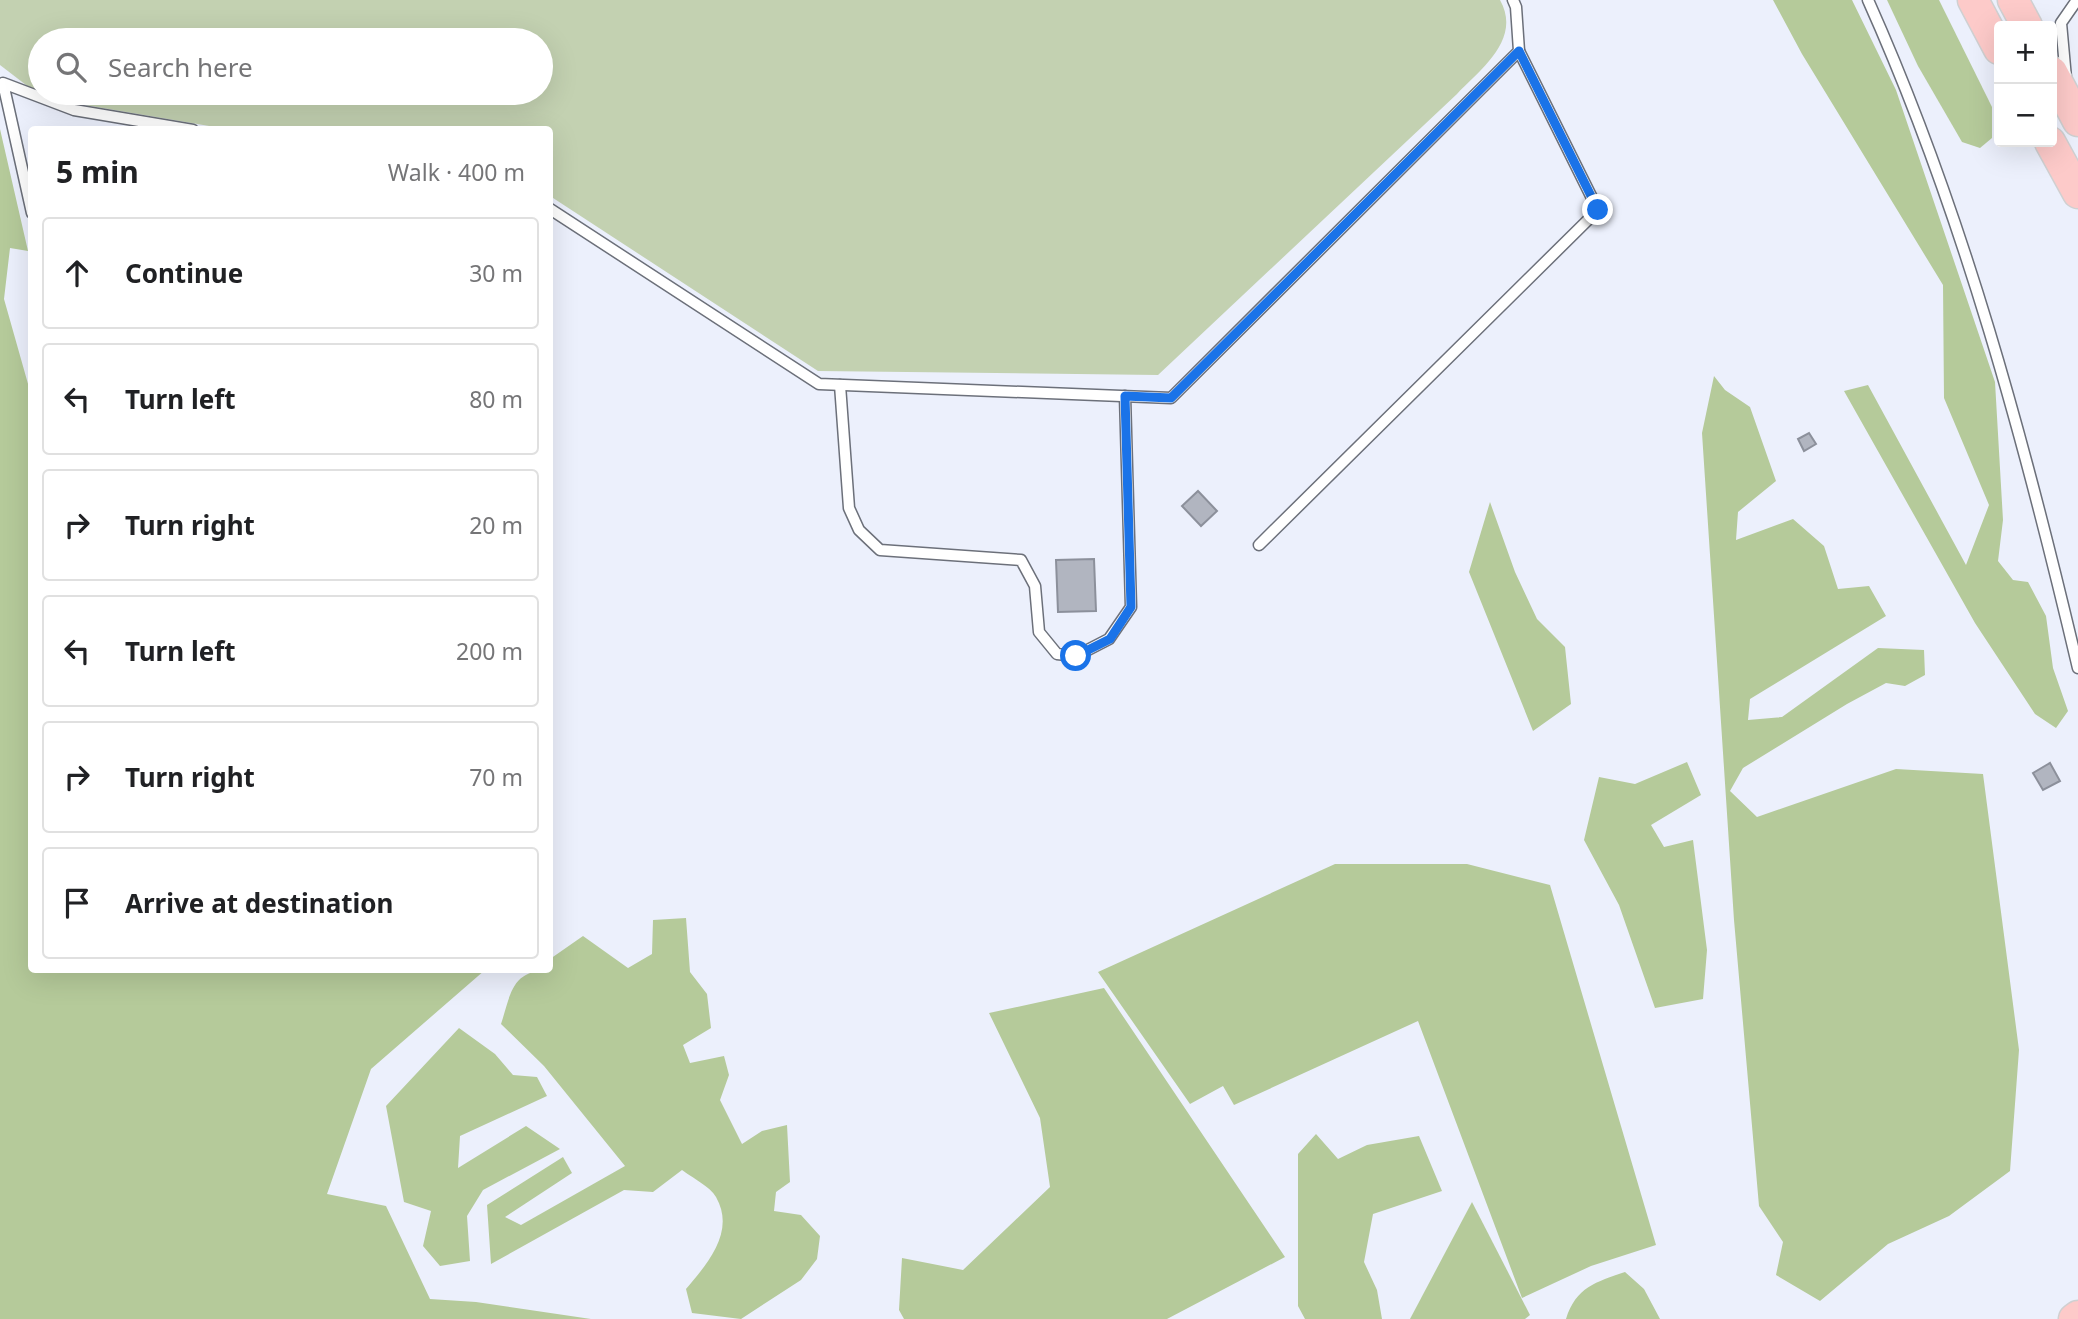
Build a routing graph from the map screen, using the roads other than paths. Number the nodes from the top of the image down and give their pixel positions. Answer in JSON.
{"nodes":[{"id":1,"x":1513,"y":0,"type":"edge"},
{"id":2,"x":1868,"y":0,"type":"edge"},
{"id":3,"x":1973,"y":0,"type":"edge"},
{"id":4,"x":2013,"y":0,"type":"edge"},
{"id":5,"x":2077,"y":0,"type":"edge"},
{"id":6,"x":2024,"y":21,"type":"edge"},
{"id":7,"x":1994,"y":40,"type":"edge"},
{"id":8,"x":1519,"y":51,"type":"junction"},
{"id":9,"x":1,"y":82,"type":"edge"},
{"id":10,"x":2057,"y":82,"type":"edge"},
{"id":11,"x":28,"y":92,"type":"edge"},
{"id":12,"x":61,"y":105,"type":"edge"},
{"id":13,"x":2073,"y":112,"type":"edge"},
{"id":14,"x":169,"y":126,"type":"edge"},
{"id":15,"x":2053,"y":147,"type":"edge"},
{"id":16,"x":2078,"y":193,"type":"edge"},
{"id":17,"x":28,"y":196,"type":"edge"},
{"id":18,"x":553,"y":211,"type":"edge"},
{"id":19,"x":840,"y":385,"type":"junction"},
{"id":20,"x":1125,"y":396,"type":"junction"},
{"id":21,"x":1259,"y":545,"type":"dead end"},
{"id":22,"x":2078,"y":668,"type":"edge"},
{"id":23,"x":2078,"y":1316,"type":"edge"},
{"id":24,"x":2074,"y":1319,"type":"edge"}],
"edges":[{"from":1,"to":8,"type":"lane"},
{"from":2,"to":22,"type":"lane"},
{"from":3,"to":7,"type":"main road"},
{"from":4,"to":6,"type":"main road"},
{"from":5,"to":13,"type":"lane"},
{"from":8,"to":20,"type":"lane"},
{"from":8,"to":21,"type":"lane"},
{"from":9,"to":11,"type":"lane"},
{"from":9,"to":17,"type":"lane"},
{"from":10,"to":13,"type":"main road"},
{"from":12,"to":14,"type":"lane"},
{"from":15,"to":16,"type":"main road"},
{"from":18,"to":19,"type":"lane"},
{"from":19,"to":20,"type":"lane"},
{"from":19,"to":20,"type":"lane"},
{"from":23,"to":24,"type":"main road"}]}
